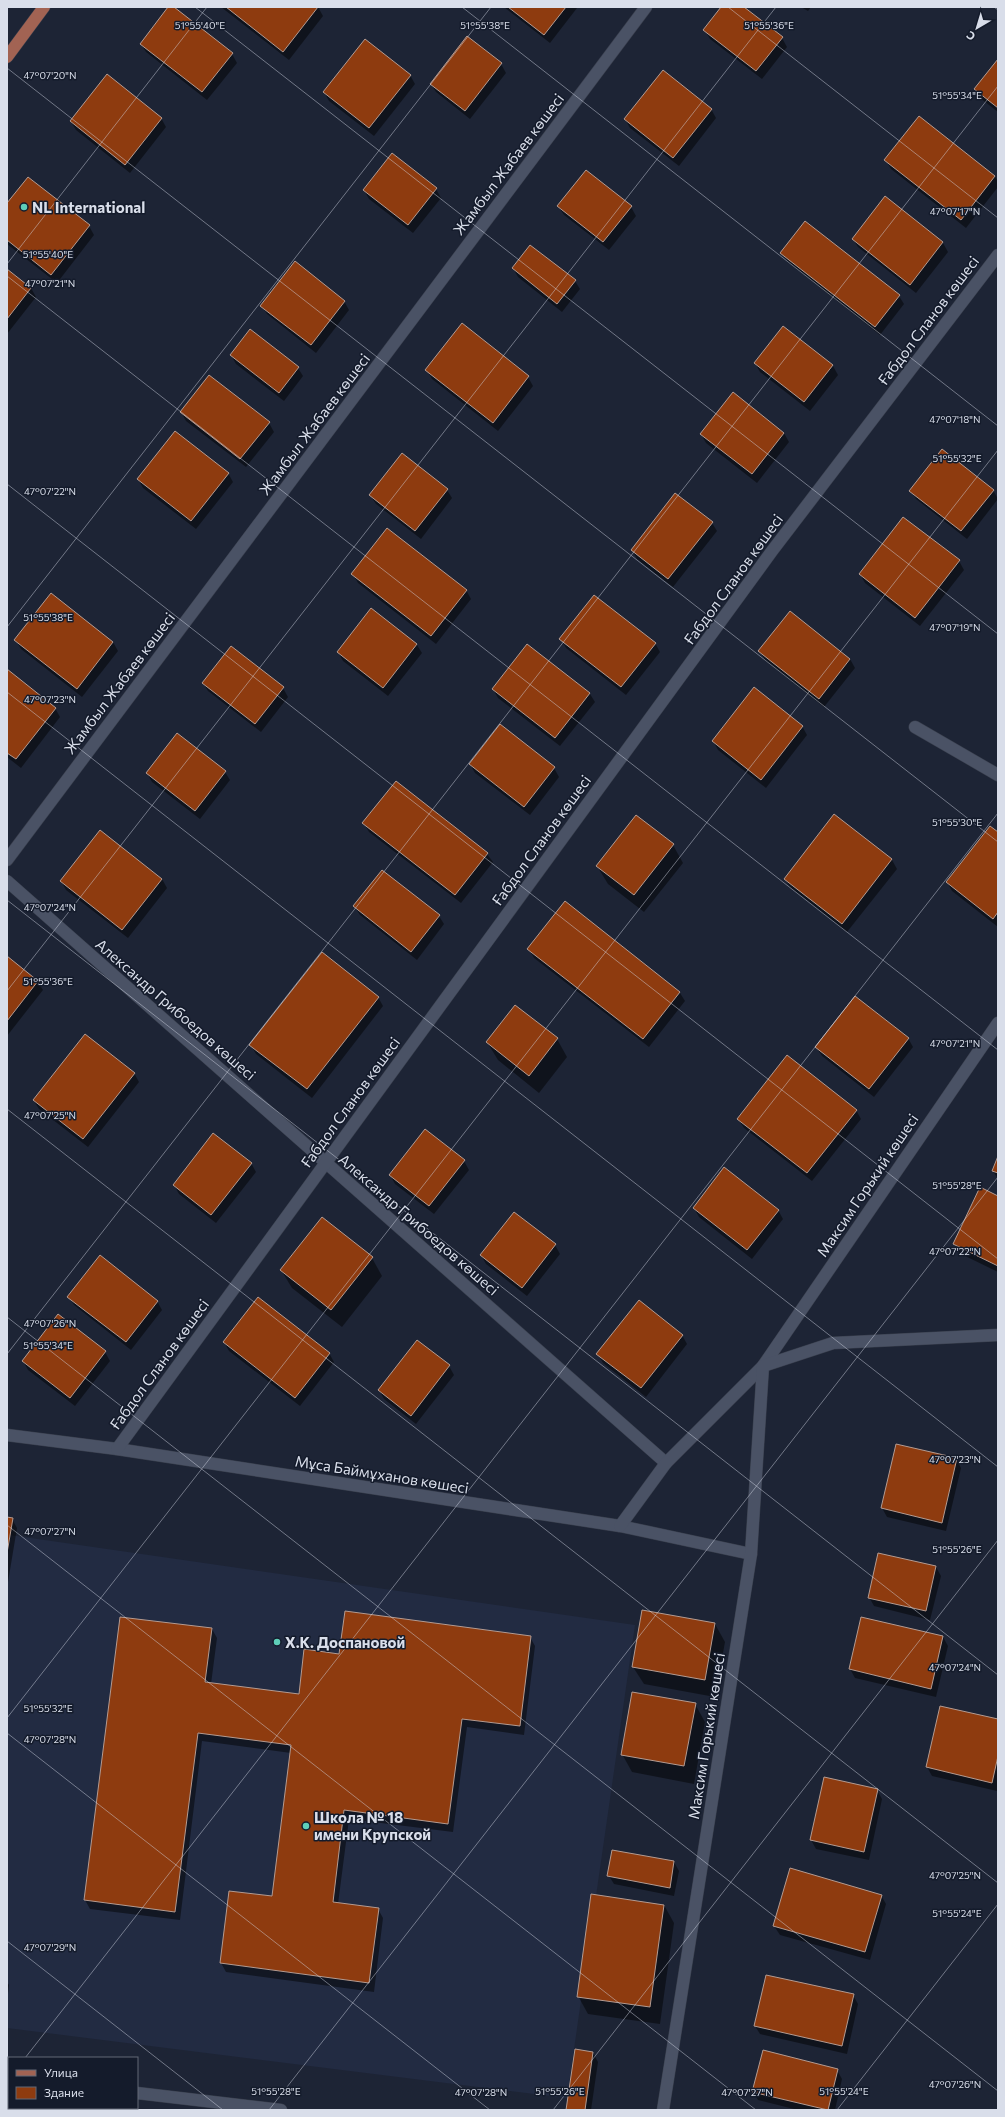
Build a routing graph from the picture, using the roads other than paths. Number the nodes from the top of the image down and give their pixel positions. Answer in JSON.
{"nodes":[{"id":1,"x":44,"y":7,"type":"edge"},
{"id":2,"x":646,"y":7,"type":"edge"},
{"id":3,"x":7,"y":57,"type":"edge"},
{"id":4,"x":998,"y":255,"type":"edge"},
{"id":5,"x":915,"y":727,"type":"dead end"},
{"id":6,"x":998,"y":775,"type":"edge"},
{"id":7,"x":7,"y":860,"type":"edge"},
{"id":8,"x":7,"y":881,"type":"edge"},
{"id":9,"x":998,"y":1023,"type":"edge"},
{"id":10,"x":326,"y":1163,"type":"junction"},
{"id":11,"x":998,"y":1335,"type":"edge"},
{"id":12,"x":763,"y":1366,"type":"junction"},
{"id":13,"x":7,"y":1435,"type":"edge"},
{"id":14,"x":117,"y":1449,"type":"junction"},
{"id":15,"x":666,"y":1463,"type":"junction"},
{"id":16,"x":620,"y":1526,"type":"junction"},
{"id":17,"x":751,"y":1554,"type":"junction"},
{"id":18,"x":138,"y":2093,"type":"edge"},
{"id":19,"x":281,"y":2110,"type":"edge"},
{"id":20,"x":663,"y":2110,"type":"edge"}],
"edges":[{"from":1,"to":3,"type":"main road"},
{"from":2,"to":7,"type":"street","name":"Жамбыл Жабаев көшесі"},
{"from":4,"to":10,"type":"street","name":"Ғабдол Сланов көшесі"},
{"from":5,"to":6,"type":"street"},
{"from":8,"to":10,"type":"street","name":"Александр Грибоедов көшесі"},
{"from":9,"to":12,"type":"street","name":"Максим Горький көшесі"},
{"from":10,"to":14,"type":"street","name":"Ғабдол Сланов көшесі"},
{"from":10,"to":15,"type":"street","name":"Александр Грибоедов көшесі"},
{"from":11,"to":12,"type":"street"},
{"from":12,"to":15,"type":"street","name":"Максим Горький көшесі"},
{"from":12,"to":17,"type":"street","name":"Максим Горький көшесі"},
{"from":13,"to":14,"type":"street","name":"Мұса Баймұханов көшесі"},
{"from":14,"to":16,"type":"street","name":"Мұса Баймұханов көшесі"},
{"from":15,"to":16,"type":"street","name":"Максим Горький көшесі"},
{"from":16,"to":17,"type":"street","name":"Мұса Баймұханов көшесі"},
{"from":17,"to":20,"type":"street","name":"Максим Горький көшесі"},
{"from":18,"to":19,"type":"street"}]}
